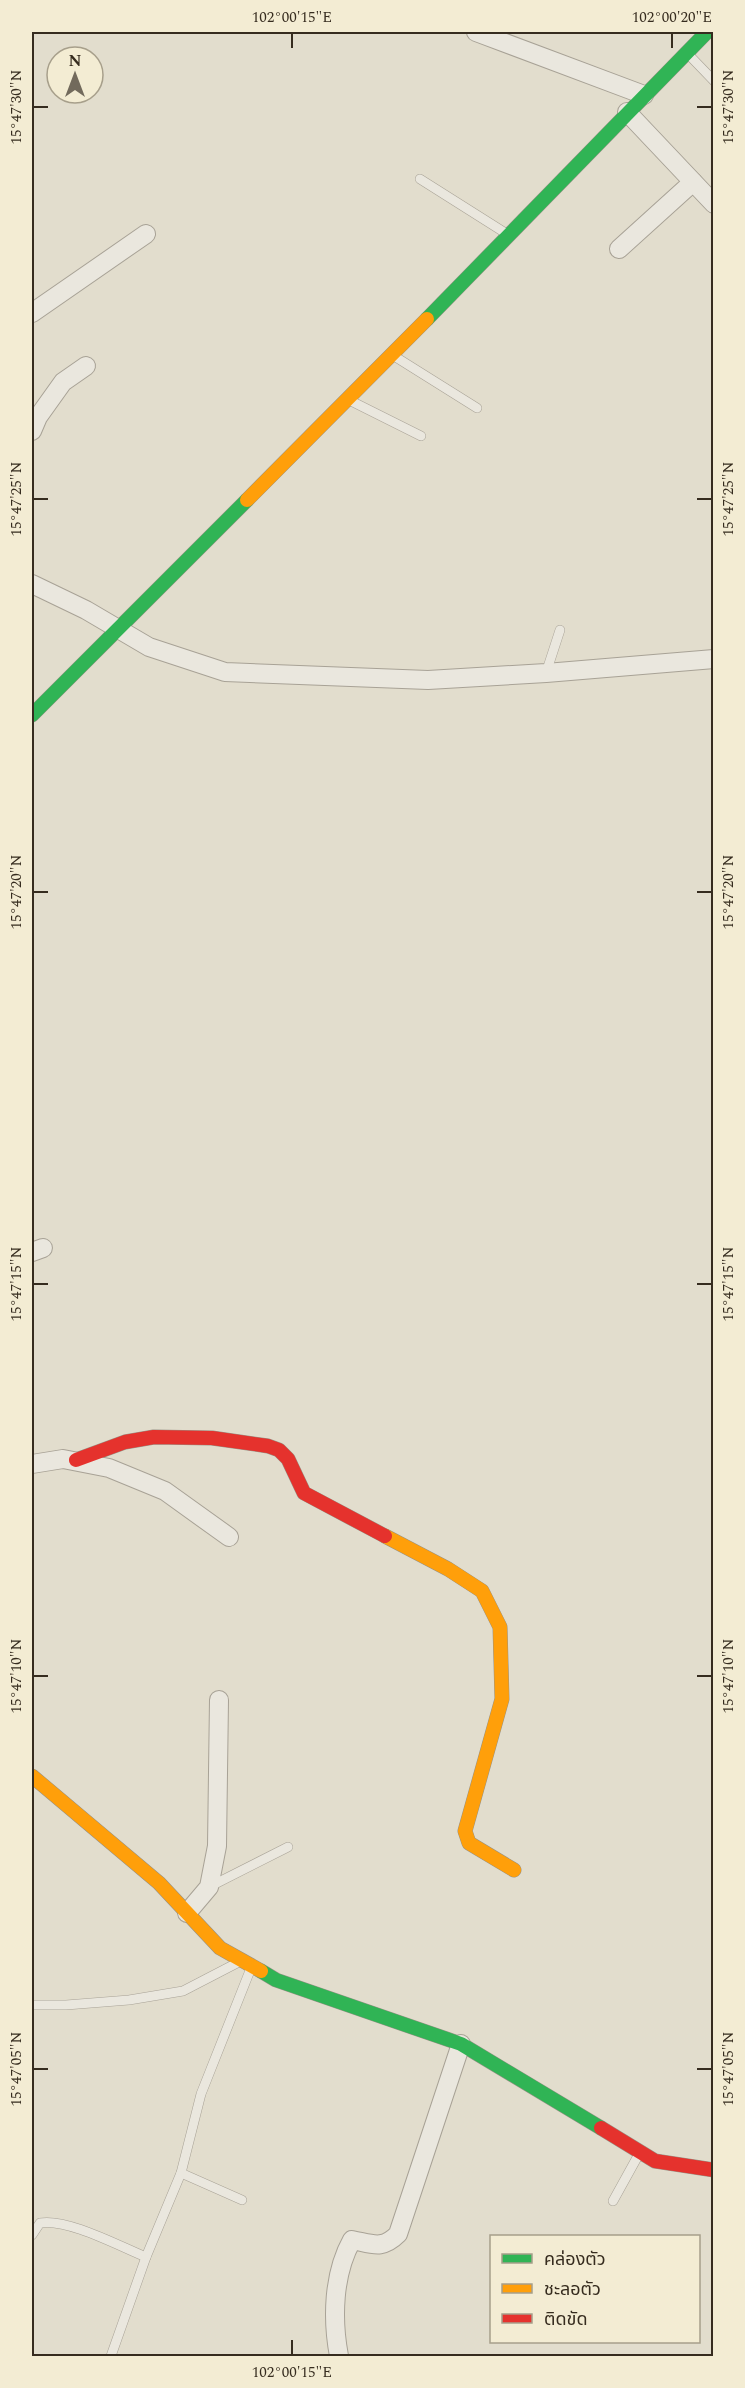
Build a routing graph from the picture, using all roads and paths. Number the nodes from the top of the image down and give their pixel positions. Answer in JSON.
{"nodes":[{"id":1,"x":476,"y":32,"type":"edge"},
{"id":2,"x":707,"y":32,"type":"edge"},
{"id":3,"x":686,"y":52,"type":"junction"},
{"id":4,"x":714,"y":81,"type":"edge"},
{"id":5,"x":644,"y":96,"type":"junction"},
{"id":6,"x":627,"y":112,"type":"junction"},
{"id":7,"x":420,"y":179,"type":"dead end"},
{"id":8,"x":693,"y":182,"type":"junction"},
{"id":9,"x":714,"y":204,"type":"edge"},
{"id":10,"x":146,"y":234,"type":"dead end"},
{"id":11,"x":507,"y":234,"type":"junction"},
{"id":12,"x":619,"y":249,"type":"dead end"},
{"id":13,"x":32,"y":313,"type":"edge"},
{"id":14,"x":392,"y":355,"type":"junction"},
{"id":15,"x":86,"y":366,"type":"dead end"},
{"id":16,"x":346,"y":399,"type":"junction"},
{"id":17,"x":477,"y":408,"type":"dead end"},
{"id":18,"x":34,"y":421,"type":"edge"},
{"id":19,"x":421,"y":436,"type":"dead end"},
{"id":20,"x":32,"y":584,"type":"edge"},
{"id":21,"x":118,"y":629,"type":"junction"},
{"id":22,"x":560,"y":630,"type":"dead end"},
{"id":23,"x":714,"y":659,"type":"edge"},
{"id":24,"x":546,"y":673,"type":"junction"},
{"id":25,"x":32,"y":715,"type":"edge"},
{"id":26,"x":76,"y":1460,"type":"junction"},
{"id":27,"x":32,"y":1464,"type":"edge"},
{"id":28,"x":229,"y":1537,"type":"dead end"},
{"id":29,"x":219,"y":1700,"type":"dead end"},
{"id":30,"x":32,"y":1776,"type":"edge"},
{"id":31,"x":288,"y":1847,"type":"dead end"},
{"id":32,"x":514,"y":1870,"type":"dead end"},
{"id":33,"x":209,"y":1887,"type":"junction"},
{"id":34,"x":187,"y":1912,"type":"junction"},
{"id":35,"x":247,"y":1963,"type":"junction"},
{"id":36,"x":32,"y":2005,"type":"edge"},
{"id":37,"x":461,"y":2044,"type":"junction"},
{"id":38,"x":640,"y":2151,"type":"junction"},
{"id":39,"x":714,"y":2170,"type":"edge"},
{"id":40,"x":181,"y":2173,"type":"junction"},
{"id":41,"x":242,"y":2200,"type":"dead end"},
{"id":42,"x":613,"y":2202,"type":"dead end"},
{"id":43,"x":32,"y":2235,"type":"edge"},
{"id":44,"x":146,"y":2257,"type":"junction"},
{"id":45,"x":111,"y":2356,"type":"edge"},
{"id":46,"x":339,"y":2356,"type":"edge"}],
"edges":[{"from":1,"to":5,"type":"street"},
{"from":2,"to":3,"type":"street"},
{"from":3,"to":4,"type":"lane"},
{"from":3,"to":5,"type":"street"},
{"from":5,"to":6,"type":"street"},
{"from":6,"to":8,"type":"street"},
{"from":6,"to":11,"type":"street"},
{"from":7,"to":11,"type":"lane"},
{"from":8,"to":9,"type":"street"},
{"from":8,"to":12,"type":"street"},
{"from":10,"to":13,"type":"street"},
{"from":11,"to":14,"type":"street"},
{"from":14,"to":16,"type":"street"},
{"from":14,"to":17,"type":"lane"},
{"from":15,"to":18,"type":"street"},
{"from":16,"to":19,"type":"lane"},
{"from":16,"to":21,"type":"street"},
{"from":20,"to":21,"type":"street"},
{"from":21,"to":24,"type":"street"},
{"from":21,"to":25,"type":"street"},
{"from":22,"to":24,"type":"lane"},
{"from":23,"to":24,"type":"street"},
{"from":26,"to":27,"type":"street"},
{"from":26,"to":28,"type":"street"},
{"from":26,"to":32,"type":"street"},
{"from":29,"to":33,"type":"street"},
{"from":30,"to":34,"type":"street"},
{"from":31,"to":33,"type":"lane"},
{"from":33,"to":34,"type":"street"},
{"from":34,"to":35,"type":"street"},
{"from":35,"to":36,"type":"lane"},
{"from":35,"to":37,"type":"street"},
{"from":35,"to":40,"type":"lane"},
{"from":37,"to":38,"type":"street"},
{"from":37,"to":46,"type":"street"},
{"from":38,"to":39,"type":"street"},
{"from":38,"to":42,"type":"lane"},
{"from":40,"to":41,"type":"lane"},
{"from":40,"to":44,"type":"lane"},
{"from":43,"to":44,"type":"lane"},
{"from":44,"to":45,"type":"lane"}]}
